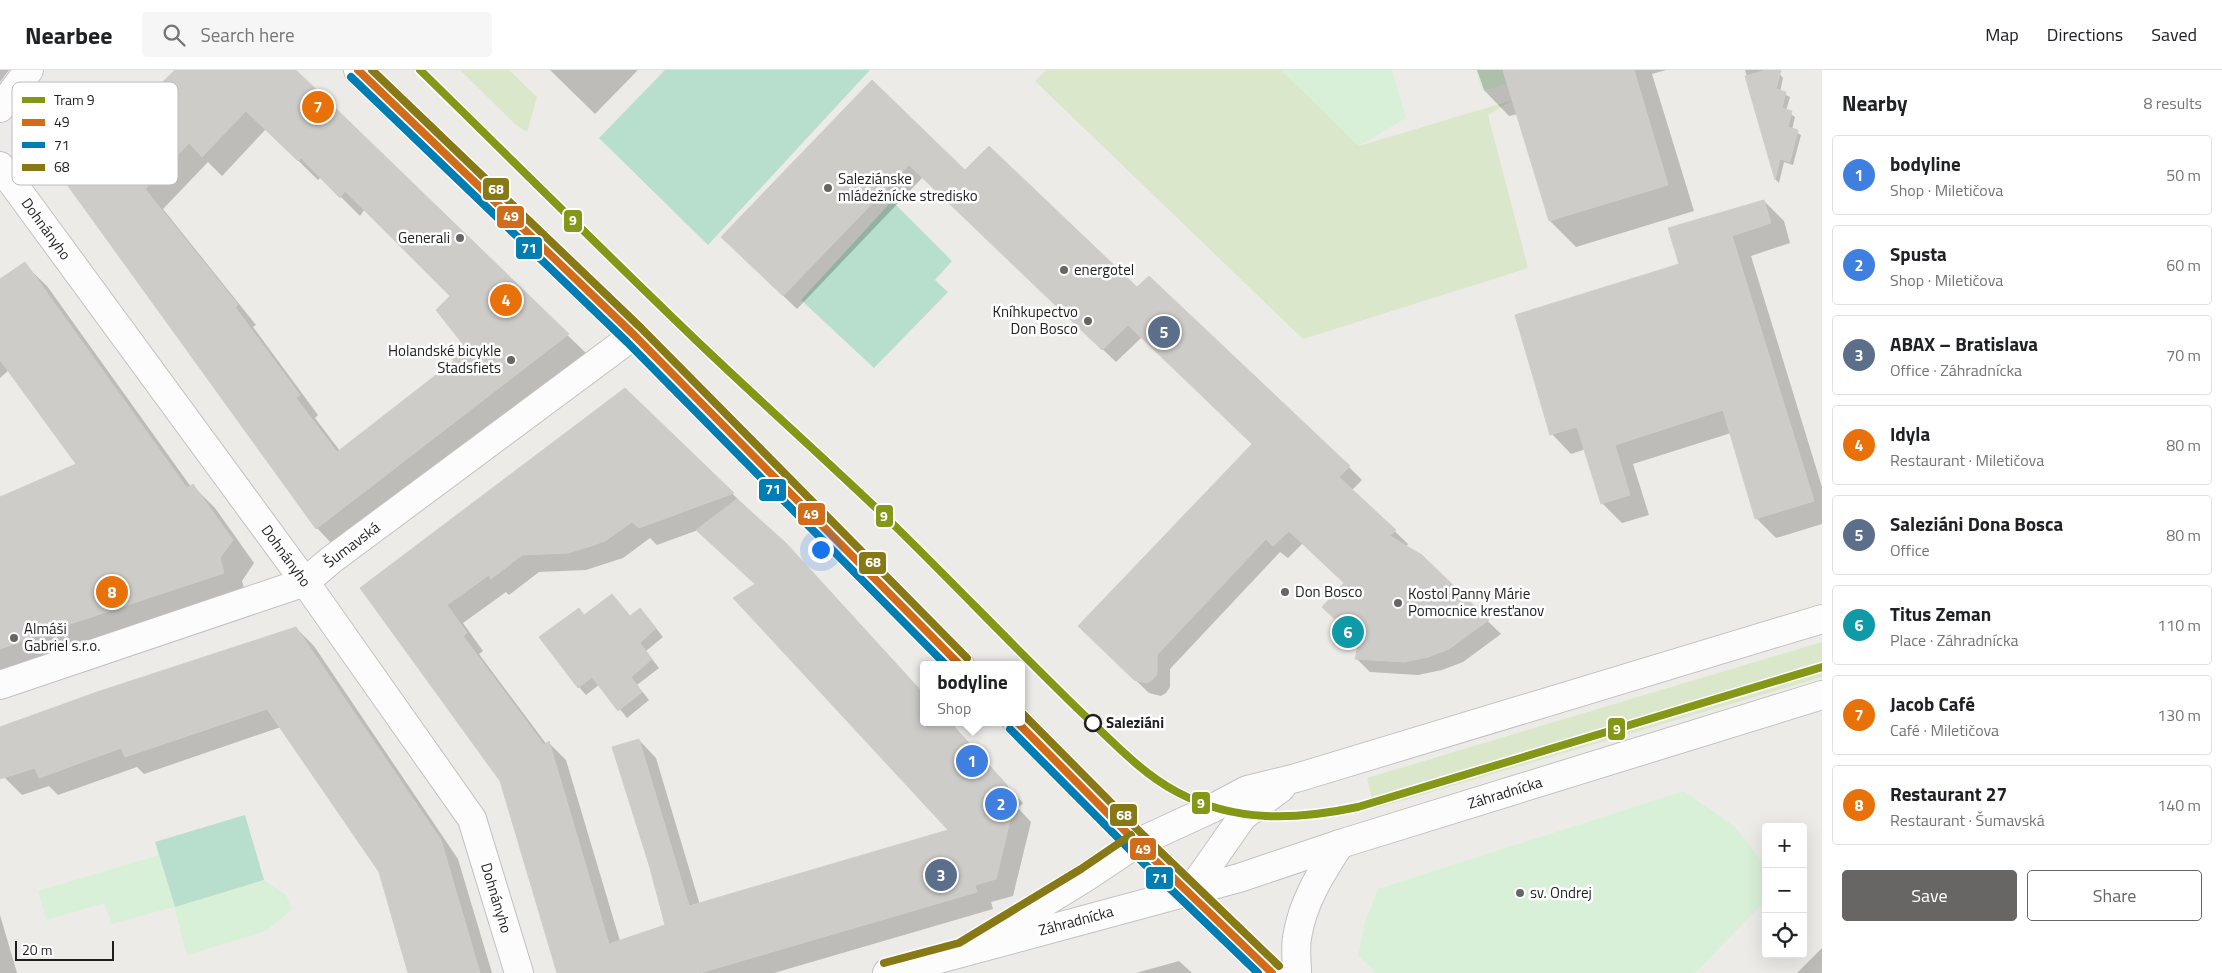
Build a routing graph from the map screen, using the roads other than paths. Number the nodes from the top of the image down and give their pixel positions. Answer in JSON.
{"nodes":[{"id":1,"x":29,"y":70,"type":"edge"},
{"id":2,"x":358,"y":70,"type":"edge"},
{"id":3,"x":20,"y":82,"type":"edge"},
{"id":4,"x":12,"y":92,"type":"edge"},
{"id":5,"x":0,"y":108,"type":"edge"},
{"id":6,"x":0,"y":166,"type":"edge"},
{"id":7,"x":12,"y":182,"type":"edge"},
{"id":8,"x":14,"y":185,"type":"edge"},
{"id":9,"x":634,"y":335,"type":"junction"},
{"id":10,"x":305,"y":582,"type":"junction"},
{"id":11,"x":1822,"y":619,"type":"edge"},
{"id":12,"x":956,"y":661,"type":"edge"},
{"id":13,"x":0,"y":685,"type":"edge"},
{"id":14,"x":1822,"y":695,"type":"edge"},
{"id":15,"x":1021,"y":726,"type":"edge"},
{"id":16,"x":1296,"y":778,"type":"junction"},
{"id":17,"x":1137,"y":843,"type":"junction"},
{"id":18,"x":1340,"y":844,"type":"junction"},
{"id":19,"x":1189,"y":893,"type":"junction"},
{"id":20,"x":963,"y":952,"type":"junction"},
{"id":21,"x":519,"y":973,"type":"edge"},
{"id":22,"x":887,"y":973,"type":"edge"},
{"id":23,"x":1272,"y":973,"type":"edge"},
{"id":24,"x":1296,"y":973,"type":"edge"}],
"edges":[{"from":1,"to":3,"type":"street"},
{"from":2,"to":9,"type":"street"},
{"from":4,"to":5,"type":"street"},
{"from":6,"to":7,"type":"street","name":"Dohnányho"},
{"from":8,"to":10,"type":"street","name":"Dohnányho"},
{"from":9,"to":10,"type":"street","name":"Šumavská"},
{"from":9,"to":12,"type":"street"},
{"from":10,"to":13,"type":"street","name":"Šumavská"},
{"from":10,"to":21,"type":"street","name":"Dohnányho"},
{"from":11,"to":16,"type":"street","name":"Záhradnícka"},
{"from":14,"to":18,"type":"street","name":"Záhradnícka"},
{"from":15,"to":17,"type":"street"},
{"from":16,"to":17,"type":"street","name":"Záhradnícka"},
{"from":16,"to":19,"type":"street","name":"Záhradnícka"},
{"from":17,"to":19,"type":"street"},
{"from":17,"to":20,"type":"street","name":"Záhradnícka"},
{"from":18,"to":19,"type":"street","name":"Záhradnícka"},
{"from":18,"to":24,"type":"street"},
{"from":19,"to":20,"type":"street","name":"Záhradnícka"},
{"from":19,"to":23,"type":"street"},
{"from":20,"to":22,"type":"street","name":"Záhradnícka"}]}
